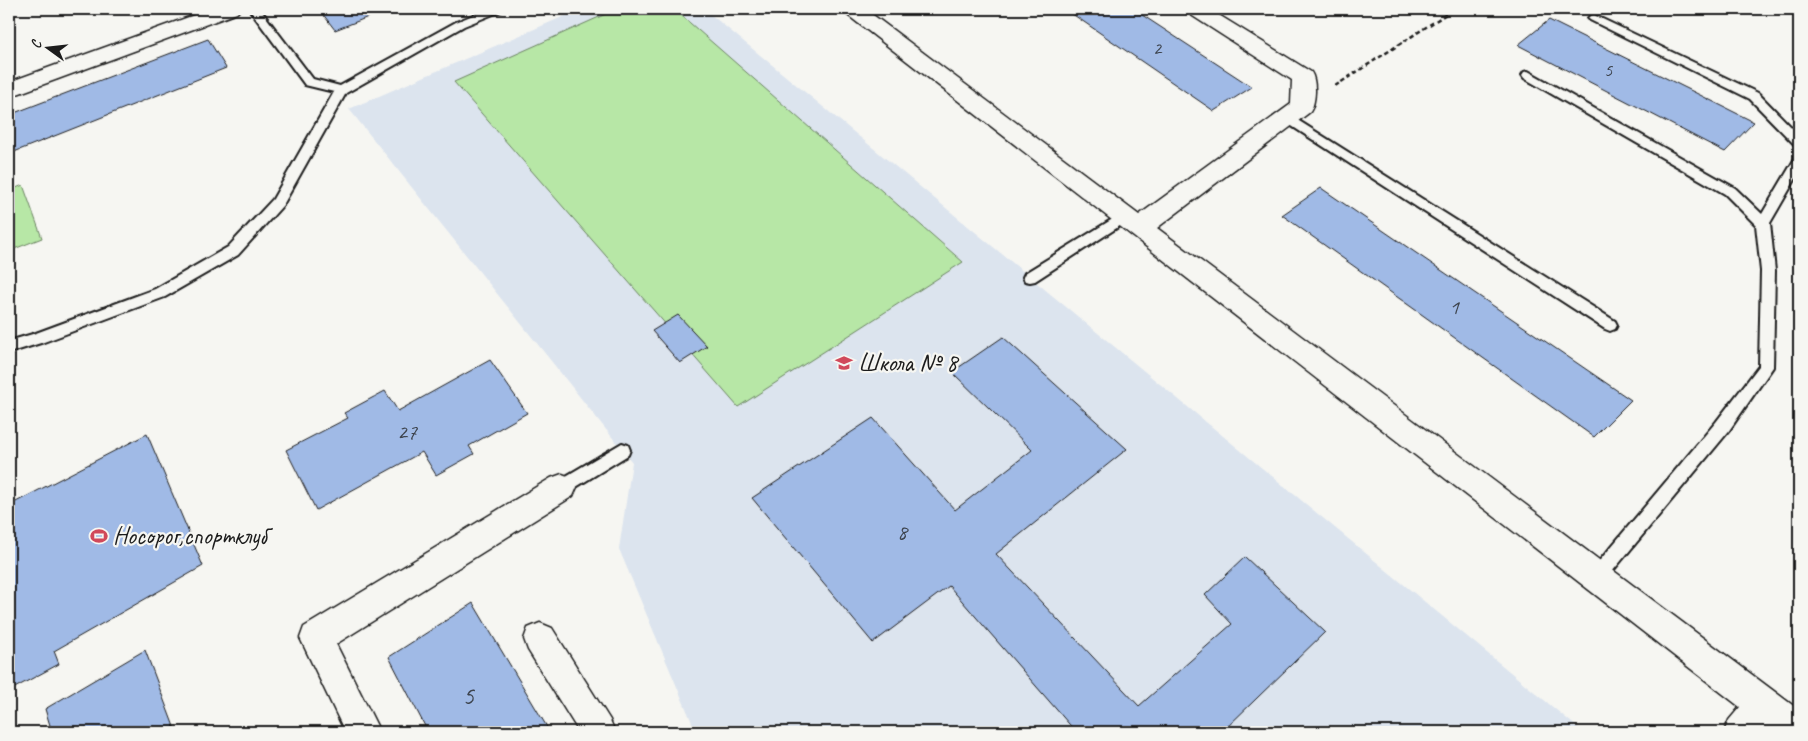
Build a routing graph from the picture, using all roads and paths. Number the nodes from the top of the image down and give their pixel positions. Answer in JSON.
{"nodes":[{"id":1,"x":230,"y":9,"type":"edge"},
{"id":2,"x":254,"y":9,"type":"edge"},
{"id":3,"x":497,"y":9,"type":"edge"},
{"id":4,"x":852,"y":9,"type":"edge"},
{"id":5,"x":1195,"y":9,"type":"edge"},
{"id":6,"x":1454,"y":9,"type":"edge"},
{"id":7,"x":1594,"y":18,"type":"dead end"},
{"id":8,"x":1528,"y":75,"type":"dead end"},
{"id":9,"x":9,"y":90,"type":"edge"},
{"id":10,"x":341,"y":90,"type":"junction"},
{"id":11,"x":1295,"y":112,"type":"junction"},
{"id":12,"x":1799,"y":142,"type":"edge"},
{"id":13,"x":1799,"y":163,"type":"edge"},
{"id":14,"x":1131,"y":222,"type":"junction"},
{"id":15,"x":1763,"y":222,"type":"junction"},
{"id":16,"x":1030,"y":277,"type":"dead end"},
{"id":17,"x":1610,"y":325,"type":"dead end"},
{"id":18,"x":9,"y":347,"type":"edge"},
{"id":19,"x":622,"y":450,"type":"dead end"},
{"id":20,"x":562,"y":487,"type":"joint"},
{"id":21,"x":1596,"y":578,"type":"junction"},
{"id":22,"x":540,"y":639,"type":"dead end"},
{"id":23,"x":1763,"y":706,"type":"junction"},
{"id":24,"x":1799,"y":731,"type":"edge"},
{"id":25,"x":363,"y":732,"type":"edge"},
{"id":26,"x":598,"y":732,"type":"edge"},
{"id":27,"x":1741,"y":732,"type":"edge"}],
"edges":[{"from":1,"to":9,"type":"street"},
{"from":2,"to":10,"type":"lane"},
{"from":3,"to":10,"type":"lane"},
{"from":4,"to":14,"type":"street"},
{"from":5,"to":11,"type":"street"},
{"from":6,"to":11,"type":"path"},
{"from":7,"to":12,"type":"lane"},
{"from":8,"to":15,"type":"lane"},
{"from":10,"to":18,"type":"lane"},
{"from":11,"to":14,"type":"street"},
{"from":11,"to":17,"type":"lane"},
{"from":13,"to":15,"type":"lane"},
{"from":14,"to":16,"type":"lane"},
{"from":14,"to":21,"type":"street"},
{"from":15,"to":21,"type":"lane"},
{"from":19,"to":20,"type":"lane"},
{"from":20,"to":25,"type":"street"},
{"from":21,"to":23,"type":"street"},
{"from":22,"to":26,"type":"street"},
{"from":23,"to":24,"type":"street"},
{"from":23,"to":27,"type":"street"}]}
